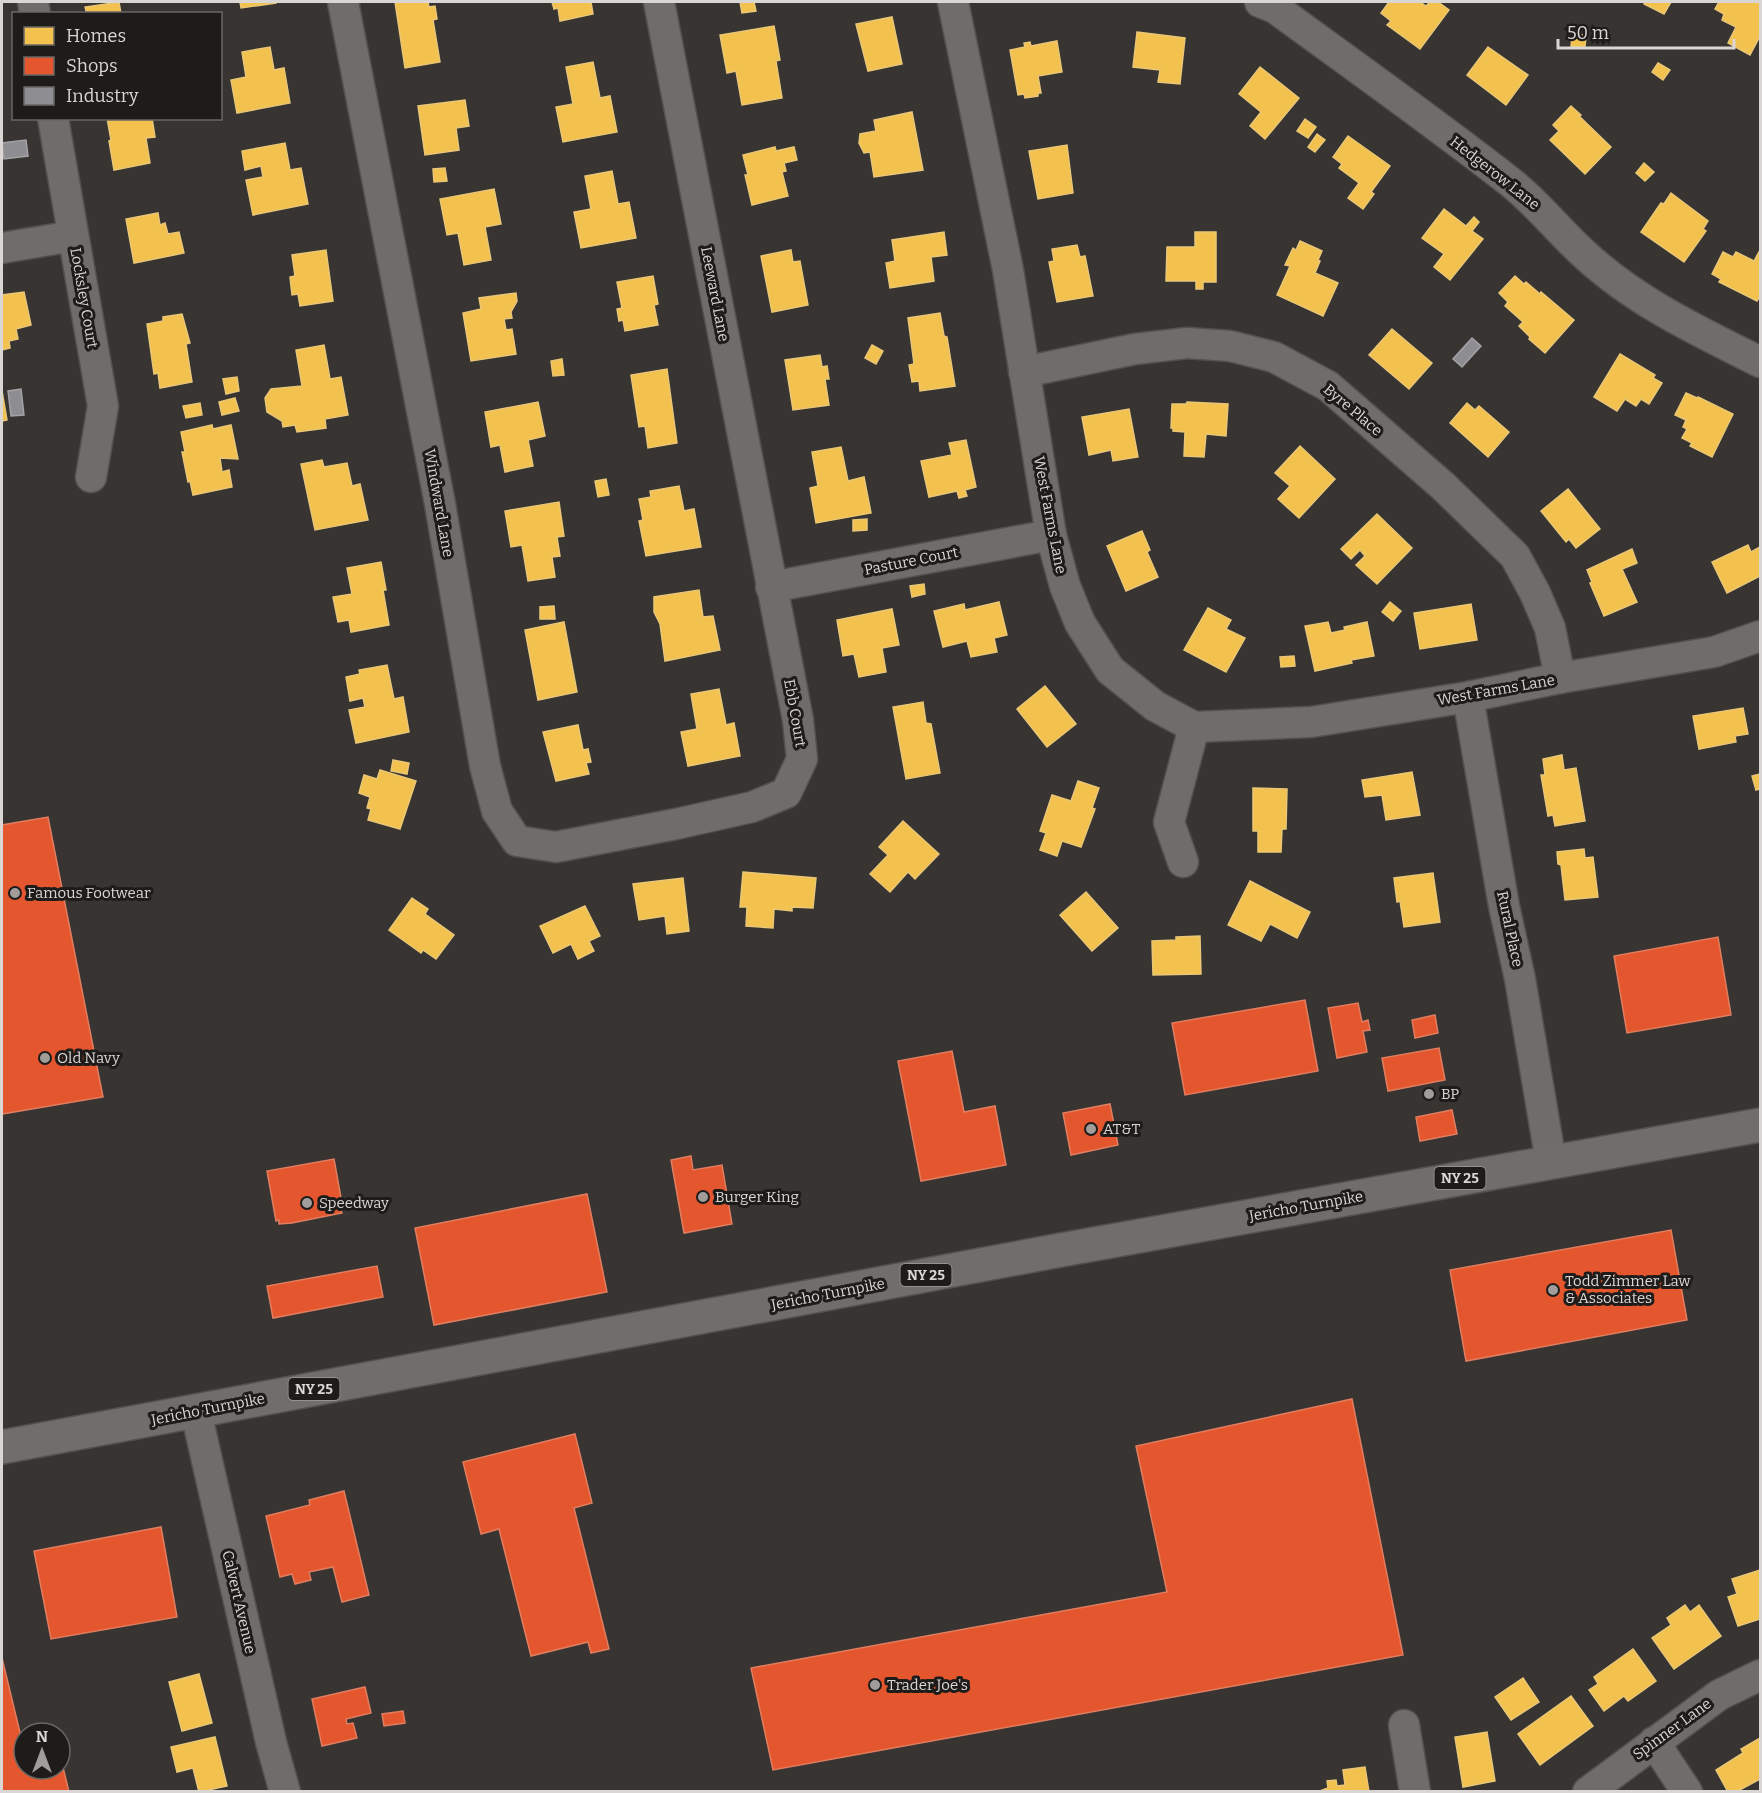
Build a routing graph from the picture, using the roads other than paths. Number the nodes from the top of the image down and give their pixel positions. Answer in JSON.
{"nodes":[{"id":1,"x":343,"y":2,"type":"edge"},
{"id":2,"x":659,"y":2,"type":"edge"},
{"id":3,"x":1260,"y":2,"type":"edge"},
{"id":4,"x":959,"y":3,"type":"edge"},
{"id":5,"x":53,"y":120,"type":"edge"},
{"id":6,"x":73,"y":236,"type":"junction"},
{"id":7,"x":2,"y":248,"type":"edge"},
{"id":8,"x":1761,"y":362,"type":"edge"},
{"id":9,"x":1024,"y":372,"type":"junction"},
{"id":10,"x":91,"y":477,"type":"dead end"},
{"id":11,"x":1051,"y":535,"type":"junction"},
{"id":12,"x":771,"y":587,"type":"junction"},
{"id":13,"x":1761,"y":636,"type":"edge"},
{"id":14,"x":1560,"y":678,"type":"junction"},
{"id":15,"x":1468,"y":697,"type":"junction"},
{"id":16,"x":1194,"y":727,"type":"junction"},
{"id":17,"x":675,"y":824,"type":"joint"},
{"id":18,"x":1183,"y":862,"type":"dead end"},
{"id":19,"x":1761,"y":1125,"type":"edge"},
{"id":20,"x":1551,"y":1162,"type":"junction"},
{"id":21,"x":196,"y":1412,"type":"junction"},
{"id":22,"x":2,"y":1447,"type":"edge"},
{"id":23,"x":1761,"y":1675,"type":"edge"},
{"id":24,"x":1404,"y":1725,"type":"dead end"},
{"id":25,"x":1654,"y":1742,"type":"junction"},
{"id":26,"x":285,"y":1791,"type":"edge"},
{"id":27,"x":1415,"y":1791,"type":"edge"},
{"id":28,"x":1588,"y":1791,"type":"edge"},
{"id":29,"x":1687,"y":1791,"type":"edge"}],
"edges":[{"from":1,"to":17,"type":"street","name":"Windward Lane"},
{"from":2,"to":12,"type":"street","name":"Leeward Lane"},
{"from":3,"to":8,"type":"street","name":"Hedgerow Lane"},
{"from":4,"to":9,"type":"street","name":"West Farms Lane"},
{"from":5,"to":6,"type":"street","name":"Locksley Court"},
{"from":6,"to":7,"type":"street"},
{"from":6,"to":10,"type":"street","name":"Locksley Court"},
{"from":9,"to":11,"type":"street","name":"West Farms Lane"},
{"from":9,"to":14,"type":"street","name":"Byre Place"},
{"from":11,"to":12,"type":"street","name":"Pasture Court"},
{"from":11,"to":16,"type":"street","name":"West Farms Lane"},
{"from":12,"to":17,"type":"street","name":"Ebb Court"},
{"from":13,"to":14,"type":"street","name":"West Farms Lane"},
{"from":14,"to":15,"type":"street","name":"West Farms Lane"},
{"from":15,"to":16,"type":"street","name":"West Farms Lane"},
{"from":15,"to":20,"type":"street","name":"Rural Place"},
{"from":16,"to":18,"type":"street"},
{"from":19,"to":20,"type":"main road","name":"Jericho Turnpike","number":"NY 25"},
{"from":20,"to":21,"type":"main road","name":"Jericho Turnpike","number":"NY 25"},
{"from":21,"to":22,"type":"main road","name":"Jericho Turnpike","number":"NY 25"},
{"from":21,"to":26,"type":"street","name":"Calvert Avenue"},
{"from":23,"to":25,"type":"street","name":"Spinner Lane"},
{"from":24,"to":27,"type":"street"},
{"from":25,"to":28,"type":"street","name":"Spinner Lane"},
{"from":25,"to":29,"type":"street"}]}
